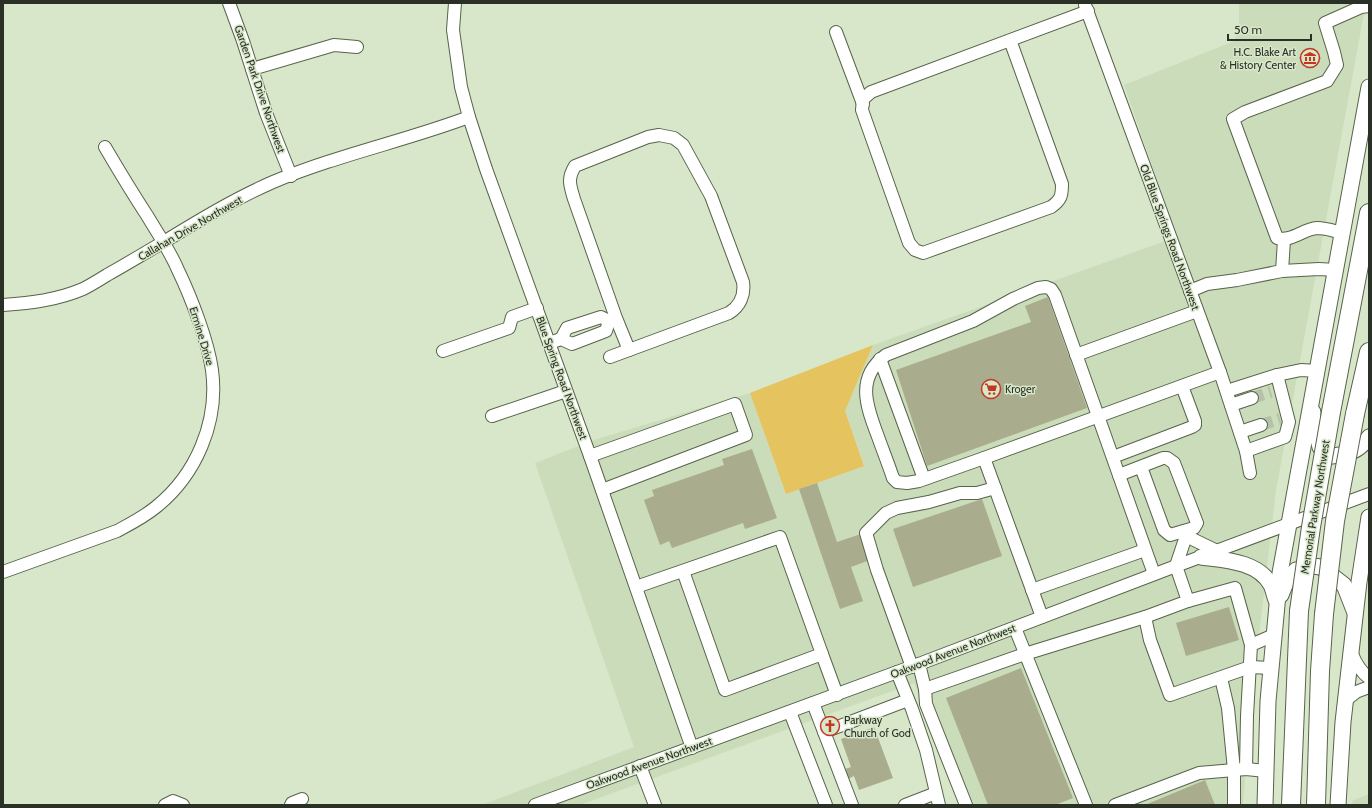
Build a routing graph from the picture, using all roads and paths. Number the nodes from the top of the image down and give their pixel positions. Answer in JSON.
{"nodes":[{"id":1,"x":229,"y":3,"type":"edge"},
{"id":2,"x":455,"y":3,"type":"edge"},
{"id":3,"x":1369,"y":6,"type":"edge"},
{"id":4,"x":1086,"y":7,"type":"edge"},
{"id":5,"x":836,"y":32,"type":"dead end"},
{"id":6,"x":1010,"y":40,"type":"junction"},
{"id":7,"x":357,"y":47,"type":"dead end"},
{"id":8,"x":252,"y":69,"type":"junction"},
{"id":9,"x":1369,"y":87,"type":"edge"},
{"id":10,"x":863,"y":104,"type":"junction"},
{"id":11,"x":469,"y":117,"type":"junction"},
{"id":12,"x":105,"y":147,"type":"dead end"},
{"id":13,"x":291,"y":176,"type":"junction"},
{"id":14,"x":1369,"y":212,"type":"edge"},
{"id":15,"x":1342,"y":233,"type":"junction"},
{"id":16,"x":1284,"y":240,"type":"junction"},
{"id":17,"x":163,"y":242,"type":"junction"},
{"id":18,"x":1336,"y":270,"type":"junction"},
{"id":19,"x":1282,"y":271,"type":"junction"},
{"id":20,"x":1190,"y":291,"type":"junction"},
{"id":21,"x":3,"y":305,"type":"edge"},
{"id":22,"x":536,"y":308,"type":"junction"},
{"id":23,"x":1197,"y":311,"type":"junction"},
{"id":24,"x":613,"y":319,"type":"junction"},
{"id":25,"x":549,"y":343,"type":"junction"},
{"id":26,"x":629,"y":350,"type":"junction"},
{"id":27,"x":443,"y":351,"type":"dead end"},
{"id":28,"x":1369,"y":352,"type":"edge"},
{"id":29,"x":1076,"y":355,"type":"junction"},
{"id":30,"x":610,"y":357,"type":"dead end"},
{"id":31,"x":880,"y":359,"type":"junction"},
{"id":32,"x":1317,"y":371,"type":"junction"},
{"id":33,"x":1220,"y":372,"type":"junction"},
{"id":34,"x":1277,"y":375,"type":"junction"},
{"id":35,"x":1182,"y":386,"type":"junction"},
{"id":36,"x":566,"y":391,"type":"junction"},
{"id":37,"x":1226,"y":391,"type":"junction"},
{"id":38,"x":1312,"y":397,"type":"junction"},
{"id":39,"x":1252,"y":398,"type":"tunnel mouth"},
{"id":40,"x":1231,"y":405,"type":"junction"},
{"id":41,"x":492,"y":416,"type":"dead end"},
{"id":42,"x":1098,"y":416,"type":"junction"},
{"id":43,"x":1261,"y":425,"type":"tunnel mouth"},
{"id":44,"x":1240,"y":432,"type":"junction"},
{"id":45,"x":1369,"y":437,"type":"edge"},
{"id":46,"x":1246,"y":451,"type":"junction"},
{"id":47,"x":590,"y":456,"type":"junction"},
{"id":48,"x":1113,"y":457,"type":"junction"},
{"id":49,"x":984,"y":458,"type":"junction"},
{"id":50,"x":1140,"y":467,"type":"junction"},
{"id":51,"x":1250,"y":473,"type":"dead end"},
{"id":52,"x":1119,"y":475,"type":"junction"},
{"id":53,"x":924,"y":479,"type":"junction"},
{"id":54,"x":995,"y":488,"type":"junction"},
{"id":55,"x":602,"y":490,"type":"junction"},
{"id":56,"x":1369,"y":494,"type":"edge"},
{"id":57,"x":1369,"y":517,"type":"edge"},
{"id":58,"x":1288,"y":524,"type":"junction"},
{"id":59,"x":1185,"y":533,"type":"junction"},
{"id":60,"x":1145,"y":550,"type":"junction"},
{"id":61,"x":1217,"y":551,"type":"junction"},
{"id":62,"x":1201,"y":557,"type":"junction"},
{"id":63,"x":1176,"y":566,"type":"junction"},
{"id":64,"x":683,"y":571,"type":"junction"},
{"id":65,"x":3,"y":572,"type":"edge"},
{"id":66,"x":1154,"y":574,"type":"junction"},
{"id":67,"x":636,"y":587,"type":"junction"},
{"id":68,"x":1032,"y":590,"type":"junction"},
{"id":69,"x":1188,"y":601,"type":"junction"},
{"id":70,"x":1277,"y":605,"type":"junction"},
{"id":71,"x":1356,"y":616,"type":"junction"},
{"id":72,"x":1042,"y":617,"type":"junction"},
{"id":73,"x":1145,"y":617,"type":"junction"},
{"id":74,"x":1015,"y":628,"type":"junction"},
{"id":75,"x":1274,"y":635,"type":"junction"},
{"id":76,"x":1251,"y":645,"type":"junction"},
{"id":77,"x":822,"y":654,"type":"junction"},
{"id":78,"x":1025,"y":654,"type":"junction"},
{"id":79,"x":1352,"y":654,"type":"junction"},
{"id":80,"x":916,"y":666,"type":"junction"},
{"id":81,"x":1250,"y":667,"type":"junction"},
{"id":82,"x":1271,"y":668,"type":"junction"},
{"id":83,"x":897,"y":672,"type":"junction"},
{"id":84,"x":1221,"y":678,"type":"junction"},
{"id":85,"x":1369,"y":678,"type":"edge"},
{"id":86,"x":1369,"y":687,"type":"edge"},
{"id":87,"x":925,"y":689,"type":"junction"},
{"id":88,"x":837,"y":695,"type":"junction"},
{"id":89,"x":908,"y":700,"type":"junction"},
{"id":90,"x":1346,"y":700,"type":"junction"},
{"id":91,"x":813,"y":703,"type":"junction"},
{"id":92,"x":790,"y":712,"type":"junction"},
{"id":93,"x":824,"y":732,"type":"junction"},
{"id":94,"x":692,"y":748,"type":"junction"},
{"id":95,"x":640,"y":766,"type":"junction"},
{"id":96,"x":1240,"y":769,"type":"junction"},
{"id":97,"x":1266,"y":771,"type":"junction"},
{"id":98,"x":936,"y":793,"type":"junction"},
{"id":99,"x":302,"y":799,"type":"dead end"},
{"id":100,"x":165,"y":805,"type":"edge"},
{"id":101,"x":183,"y":805,"type":"edge"},
{"id":102,"x":291,"y":805,"type":"edge"},
{"id":103,"x":535,"y":805,"type":"edge"},
{"id":104,"x":655,"y":805,"type":"edge"},
{"id":105,"x":826,"y":805,"type":"edge"},
{"id":106,"x":852,"y":805,"type":"edge"},
{"id":107,"x":906,"y":805,"type":"edge"},
{"id":108,"x":939,"y":805,"type":"edge"},
{"id":109,"x":966,"y":805,"type":"edge"},
{"id":110,"x":1086,"y":805,"type":"edge"},
{"id":111,"x":1115,"y":805,"type":"edge"},
{"id":112,"x":1234,"y":805,"type":"edge"},
{"id":113,"x":1265,"y":805,"type":"edge"},
{"id":114,"x":1291,"y":805,"type":"edge"},
{"id":115,"x":1316,"y":805,"type":"edge"},
{"id":116,"x":1338,"y":805,"type":"edge"}],
"edges":[{"from":1,"to":8,"type":"street","name":"Garden Park Drive Northwest"},
{"from":2,"to":11,"type":"street","name":"Blue Spring Road Northwest"},
{"from":3,"to":16,"type":"street"},
{"from":4,"to":6,"type":"street"},
{"from":4,"to":20,"type":"street","name":"Old Blue Springs Road Northwest"},
{"from":5,"to":10,"type":"street"},
{"from":6,"to":10,"type":"street"},
{"from":6,"to":10,"type":"street"},
{"from":7,"to":8,"type":"street"},
{"from":8,"to":13,"type":"street","name":"Garden Park Drive Northwest"},
{"from":9,"to":15,"type":"main road"},
{"from":11,"to":13,"type":"street","name":"Callahan Drive Northwest"},
{"from":11,"to":22,"type":"street","name":"Blue Spring Road Northwest"},
{"from":12,"to":17,"type":"street","name":"Ermine Drive"},
{"from":13,"to":17,"type":"street","name":"Callahan Drive Northwest"},
{"from":14,"to":114,"type":"highway","name":"Memorial Parkway Northwest","bridge":true},
{"from":15,"to":16,"type":"street"},
{"from":15,"to":18,"type":"main road"},
{"from":16,"to":19,"type":"street"},
{"from":17,"to":21,"type":"street","name":"Callahan Drive Northwest"},
{"from":17,"to":65,"type":"street","name":"Ermine Drive"},
{"from":18,"to":19,"type":"street"},
{"from":18,"to":32,"type":"main road"},
{"from":19,"to":20,"type":"street"},
{"from":20,"to":23,"type":"street","name":"Old Blue Springs Road Northwest"},
{"from":22,"to":25,"type":"street","name":"Blue Spring Road Northwest"},
{"from":22,"to":27,"type":"street"},
{"from":23,"to":29,"type":"street"},
{"from":23,"to":33,"type":"street","name":"Old Blue Springs Road Northwest"},
{"from":24,"to":25,"type":"street"},
{"from":24,"to":26,"type":"street"},
{"from":24,"to":26,"type":"street"},
{"from":25,"to":36,"type":"street","name":"Blue Spring Road Northwest"},
{"from":26,"to":30,"type":"street"},
{"from":28,"to":115,"type":"highway","name":"Memorial Parkway Northwest","bridge":true},
{"from":29,"to":31,"type":"street"},
{"from":29,"to":42,"type":"street"},
{"from":31,"to":53,"type":"street"},
{"from":31,"to":53,"type":"street"},
{"from":32,"to":34,"type":"street"},
{"from":32,"to":38,"type":"main road"},
{"from":33,"to":35,"type":"street"},
{"from":33,"to":37,"type":"street","name":"Old Blue Springs Road Northwest"},
{"from":34,"to":37,"type":"street"},
{"from":34,"to":46,"type":"street"},
{"from":35,"to":42,"type":"street"},
{"from":35,"to":48,"type":"street"},
{"from":36,"to":41,"type":"street"},
{"from":36,"to":47,"type":"street","name":"Blue Spring Road Northwest"},
{"from":37,"to":40,"type":"street","name":"Old Blue Springs Road Northwest"},
{"from":38,"to":45,"type":"main road"},
{"from":38,"to":58,"type":"main road"},
{"from":39,"to":40,"type":"street"},
{"from":40,"to":44,"type":"street","name":"Old Blue Springs Road Northwest"},
{"from":42,"to":48,"type":"street"},
{"from":42,"to":49,"type":"street"},
{"from":43,"to":44,"type":"street"},
{"from":44,"to":46,"type":"street","name":"Old Blue Springs Road Northwest"},
{"from":46,"to":51,"type":"street","name":"Old Blue Springs Road Northwest"},
{"from":47,"to":55,"type":"street","name":"Blue Spring Road Northwest"},
{"from":47,"to":55,"type":"street"},
{"from":48,"to":52,"type":"street"},
{"from":49,"to":53,"type":"street"},
{"from":49,"to":54,"type":"street"},
{"from":50,"to":52,"type":"street"},
{"from":50,"to":59,"type":"street"},
{"from":50,"to":59,"type":"street"},
{"from":52,"to":60,"type":"street"},
{"from":54,"to":68,"type":"street"},
{"from":54,"to":80,"type":"street"},
{"from":55,"to":67,"type":"street","name":"Blue Spring Road Northwest"},
{"from":56,"to":58,"type":"street","name":"Oakwood Avenue Northwest"},
{"from":57,"to":71,"type":"main road"},
{"from":58,"to":61,"type":"street","name":"Oakwood Avenue Northwest"},
{"from":58,"to":70,"type":"main road"},
{"from":59,"to":61,"type":"street"},
{"from":59,"to":63,"type":"street"},
{"from":60,"to":66,"type":"street"},
{"from":60,"to":68,"type":"street"},
{"from":61,"to":62,"type":"street","name":"Oakwood Avenue Northwest"},
{"from":62,"to":63,"type":"street","name":"Oakwood Avenue Northwest"},
{"from":62,"to":70,"type":"main road"},
{"from":63,"to":66,"type":"street","name":"Oakwood Avenue Northwest"},
{"from":63,"to":69,"type":"street"},
{"from":64,"to":67,"type":"street"},
{"from":64,"to":77,"type":"street"},
{"from":64,"to":77,"type":"street"},
{"from":66,"to":72,"type":"street","name":"Oakwood Avenue Northwest"},
{"from":67,"to":94,"type":"street","name":"Blue Spring Road Northwest"},
{"from":68,"to":72,"type":"street"},
{"from":69,"to":73,"type":"street"},
{"from":69,"to":76,"type":"street"},
{"from":70,"to":71,"type":"main road"},
{"from":70,"to":75,"type":"main road"},
{"from":71,"to":79,"type":"main road"},
{"from":72,"to":74,"type":"street","name":"Oakwood Avenue Northwest"},
{"from":73,"to":78,"type":"street"},
{"from":73,"to":84,"type":"street"},
{"from":74,"to":78,"type":"street"},
{"from":74,"to":80,"type":"street","name":"Oakwood Avenue Northwest"},
{"from":75,"to":76,"type":"street"},
{"from":75,"to":82,"type":"main road"},
{"from":76,"to":81,"type":"street"},
{"from":77,"to":88,"type":"street"},
{"from":78,"to":87,"type":"street"},
{"from":78,"to":110,"type":"street"},
{"from":79,"to":85,"type":"street"},
{"from":79,"to":90,"type":"main road"},
{"from":80,"to":83,"type":"street","name":"Oakwood Avenue Northwest"},
{"from":80,"to":87,"type":"street"},
{"from":81,"to":82,"type":"street"},
{"from":81,"to":84,"type":"street"},
{"from":81,"to":96,"type":"street"},
{"from":82,"to":97,"type":"main road"},
{"from":83,"to":88,"type":"street","name":"Oakwood Avenue Northwest"},
{"from":83,"to":89,"type":"street"},
{"from":84,"to":96,"type":"street"},
{"from":86,"to":90,"type":"street"},
{"from":87,"to":109,"type":"street"},
{"from":88,"to":91,"type":"street","name":"Oakwood Avenue Northwest"},
{"from":89,"to":93,"type":"street"},
{"from":89,"to":98,"type":"street"},
{"from":90,"to":116,"type":"main road"},
{"from":91,"to":92,"type":"street","name":"Oakwood Avenue Northwest"},
{"from":91,"to":93,"type":"street"},
{"from":92,"to":94,"type":"street","name":"Oakwood Avenue Northwest"},
{"from":92,"to":105,"type":"street"},
{"from":93,"to":106,"type":"street"},
{"from":94,"to":95,"type":"street","name":"Oakwood Avenue Northwest"},
{"from":95,"to":103,"type":"street","name":"Oakwood Avenue Northwest"},
{"from":95,"to":104,"type":"street"},
{"from":96,"to":97,"type":"street"},
{"from":96,"to":111,"type":"street"},
{"from":96,"to":112,"type":"street"},
{"from":97,"to":113,"type":"main road"},
{"from":98,"to":107,"type":"street"},
{"from":98,"to":108,"type":"street"},
{"from":99,"to":102,"type":"street"},
{"from":100,"to":101,"type":"street"}]}
